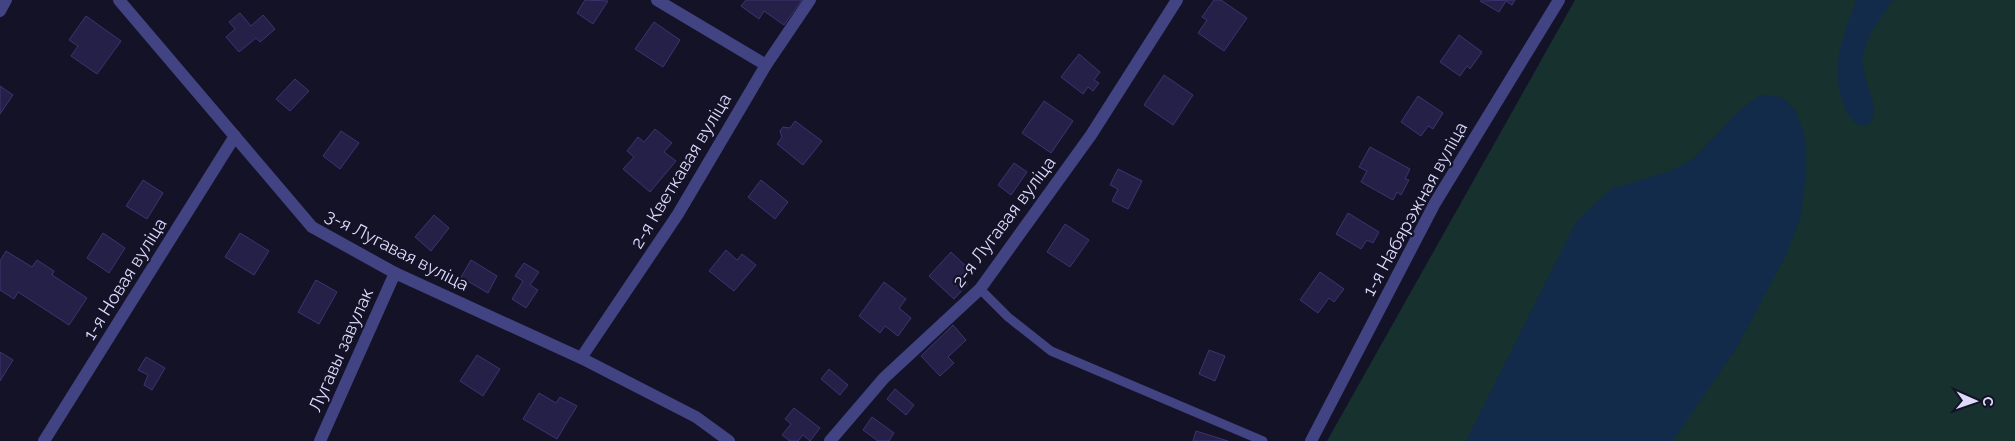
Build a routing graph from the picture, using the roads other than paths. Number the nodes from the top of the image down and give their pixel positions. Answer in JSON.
{"nodes":[{"id":1,"x":6,"y":0,"type":"edge"},
{"id":2,"x":119,"y":0,"type":"edge"},
{"id":3,"x":657,"y":0,"type":"edge"},
{"id":4,"x":810,"y":0,"type":"edge"},
{"id":5,"x":1177,"y":0,"type":"edge"},
{"id":6,"x":1559,"y":0,"type":"edge"},
{"id":7,"x":0,"y":10,"type":"edge"},
{"id":8,"x":766,"y":65,"type":"junction"},
{"id":9,"x":235,"y":136,"type":"junction"},
{"id":10,"x":395,"y":273,"type":"junction"},
{"id":11,"x":980,"y":289,"type":"junction"},
{"id":12,"x":581,"y":358,"type":"junction"},
{"id":13,"x":44,"y":441,"type":"edge"},
{"id":14,"x":320,"y":441,"type":"edge"},
{"id":15,"x":729,"y":441,"type":"edge"},
{"id":16,"x":830,"y":441,"type":"edge"},
{"id":17,"x":1263,"y":441,"type":"edge"},
{"id":18,"x":1311,"y":441,"type":"edge"}],
"edges":[{"from":1,"to":7,"type":"street"},
{"from":2,"to":9,"type":"street","name":"3-я Лугавая вуліца"},
{"from":3,"to":8,"type":"street"},
{"from":4,"to":8,"type":"street","name":"2-я Кветкавая вуліца"},
{"from":5,"to":11,"type":"street","name":"2-я Лугавая вуліца"},
{"from":6,"to":18,"type":"street","name":"1-я Набярэжная вуліца"},
{"from":8,"to":12,"type":"street","name":"2-я Кветкавая вуліца"},
{"from":9,"to":10,"type":"street","name":"3-я Лугавая вуліца"},
{"from":9,"to":13,"type":"street","name":"1-я Новая вуліца"},
{"from":10,"to":12,"type":"street","name":"3-я Лугавая вуліца"},
{"from":10,"to":14,"type":"street","name":"Лугавы завулак"},
{"from":11,"to":16,"type":"street","name":"2-я Лугавая вуліца"},
{"from":11,"to":17,"type":"lane"},
{"from":12,"to":15,"type":"street","name":"3-я Лугавая вуліца"}]}
